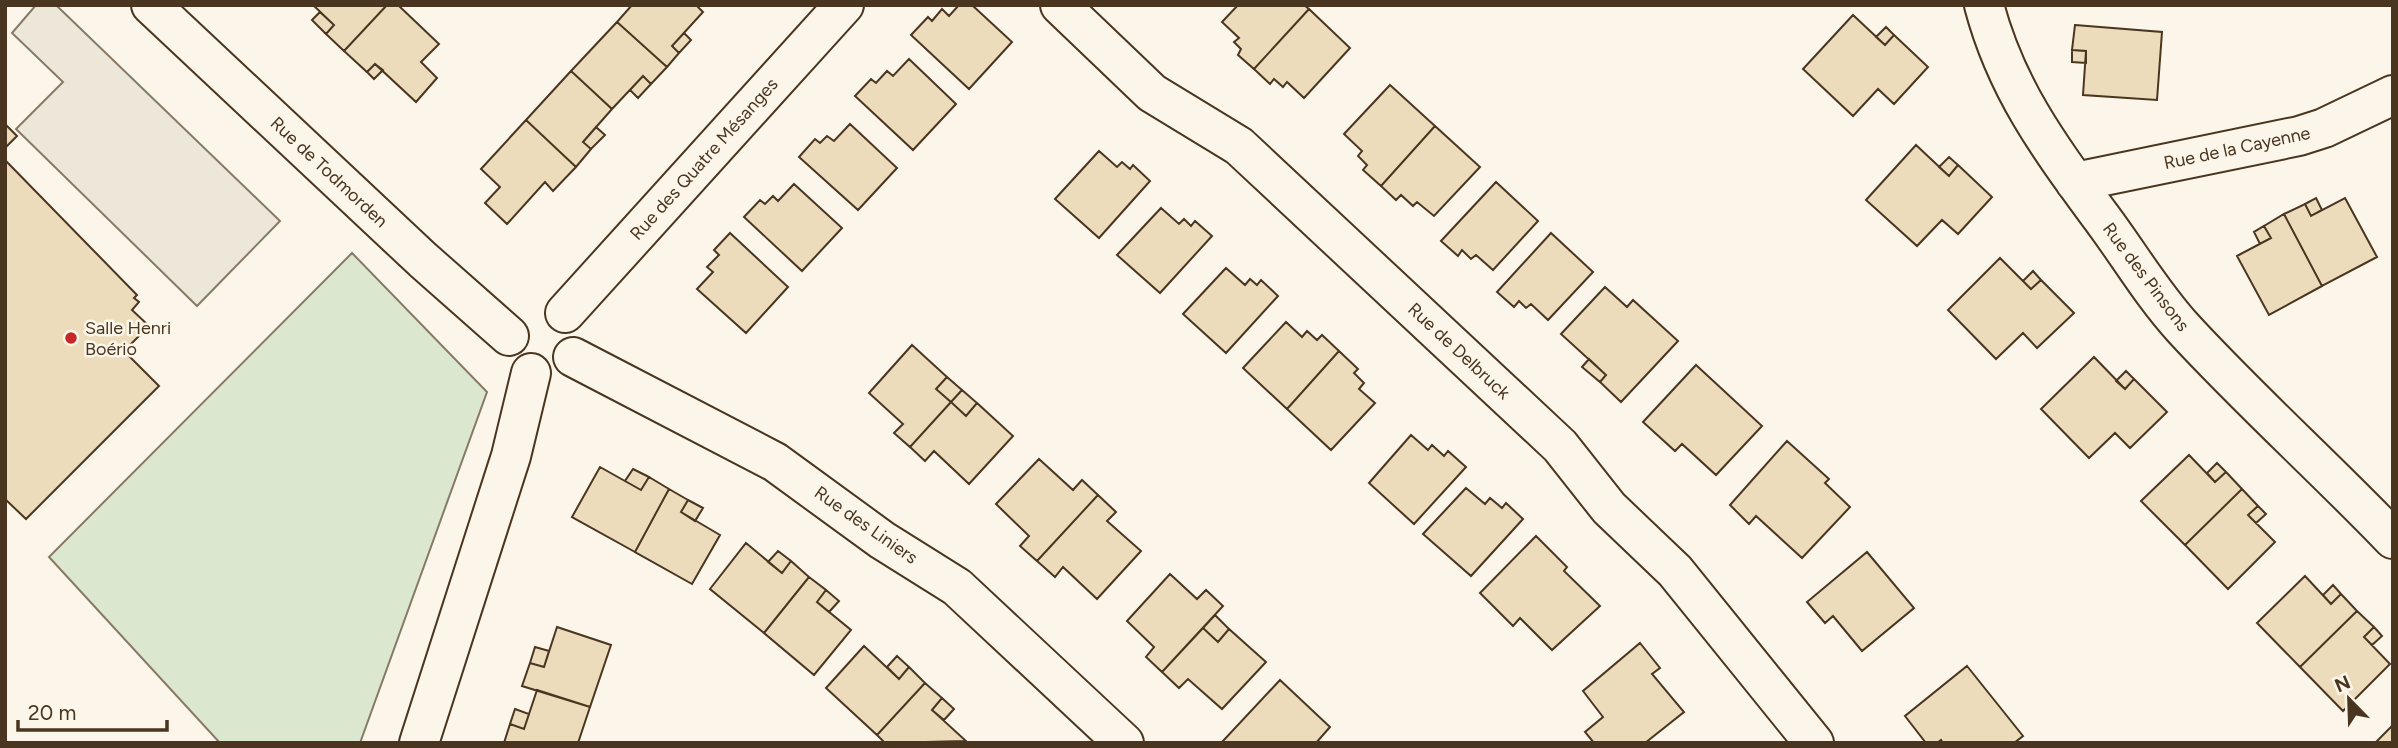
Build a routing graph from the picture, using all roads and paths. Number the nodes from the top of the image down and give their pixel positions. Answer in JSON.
{"nodes":[{"id":1,"x":150,"y":5,"type":"edge"},
{"id":2,"x":844,"y":5,"type":"edge"},
{"id":3,"x":1060,"y":5,"type":"edge"},
{"id":4,"x":1984,"y":5,"type":"edge"},
{"id":5,"x":2393,"y":95,"type":"edge"},
{"id":6,"x":2075,"y":182,"type":"junction"},
{"id":7,"x":565,"y":313,"type":"junction"},
{"id":8,"x":509,"y":336,"type":"junction"},
{"id":9,"x":573,"y":358,"type":"junction"},
{"id":10,"x":531,"y":373,"type":"junction"},
{"id":11,"x":2393,"y":539,"type":"edge"},
{"id":12,"x":419,"y":743,"type":"edge"},
{"id":13,"x":1124,"y":743,"type":"edge"},
{"id":14,"x":1814,"y":743,"type":"edge"}],
"edges":[{"from":1,"to":8,"type":"street","name":"Rue de Todmorden"},
{"from":2,"to":7,"type":"street","name":"Rue des Quatre Mésanges"},
{"from":3,"to":14,"type":"street","name":"Rue de Delbruck"},
{"from":4,"to":6,"type":"street","name":"Rue des Pinsons"},
{"from":5,"to":6,"type":"street","name":"Rue de la Cayenne"},
{"from":6,"to":11,"type":"street","name":"Rue des Pinsons"},
{"from":7,"to":8,"type":"street"},
{"from":7,"to":9,"type":"street"},
{"from":8,"to":10,"type":"street"},
{"from":9,"to":10,"type":"street"},
{"from":9,"to":13,"type":"street","name":"Rue des Liniers"},
{"from":10,"to":12,"type":"street"}]}
